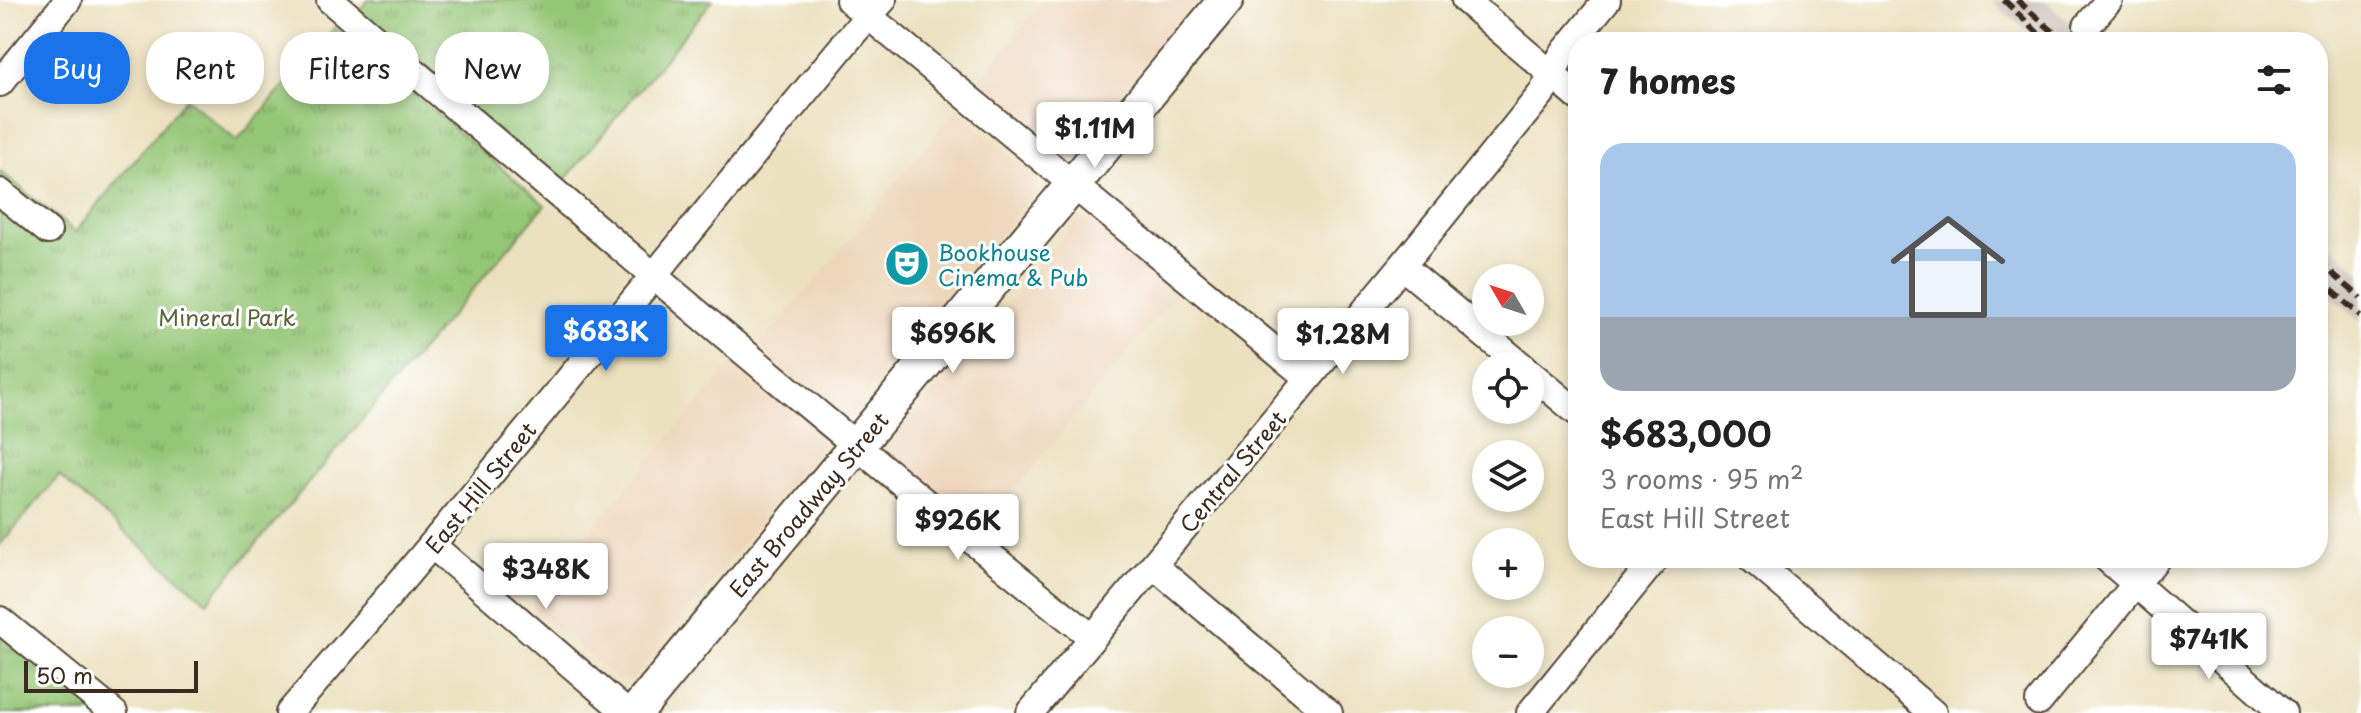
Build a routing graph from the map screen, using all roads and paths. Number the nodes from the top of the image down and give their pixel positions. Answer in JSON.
{"nodes":[{"id":1,"x":68,"y":0,"type":"edge"},
{"id":2,"x":330,"y":0,"type":"edge"},
{"id":3,"x":1226,"y":0,"type":"edge"},
{"id":4,"x":1465,"y":0,"type":"edge"},
{"id":5,"x":1607,"y":0,"type":"edge"},
{"id":6,"x":2109,"y":0,"type":"edge"},
{"id":7,"x":867,"y":5,"type":"edge"},
{"id":8,"x":2087,"y":26,"type":"dead end"},
{"id":9,"x":1581,"y":32,"type":"edge"},
{"id":10,"x":1568,"y":48,"type":"edge"},
{"id":11,"x":1552,"y":75,"type":"junction"},
{"id":12,"x":0,"y":83,"type":"edge"},
{"id":13,"x":1568,"y":89,"type":"edge"},
{"id":14,"x":1074,"y":185,"type":"junction"},
{"id":15,"x":0,"y":192,"type":"edge"},
{"id":16,"x":48,"y":231,"type":"dead end"},
{"id":17,"x":1402,"y":266,"type":"junction"},
{"id":18,"x":653,"y":276,"type":"junction"},
{"id":19,"x":1505,"y":352,"type":"edge"},
{"id":20,"x":1308,"y":378,"type":"junction"},
{"id":21,"x":1544,"y":385,"type":"edge"},
{"id":22,"x":1568,"y":405,"type":"edge"},
{"id":23,"x":856,"y":446,"type":"junction"},
{"id":24,"x":433,"y":546,"type":"junction"},
{"id":25,"x":1153,"y":565,"type":"junction"},
{"id":26,"x":1648,"y":568,"type":"edge"},
{"id":27,"x":1763,"y":568,"type":"edge"},
{"id":28,"x":2118,"y":568,"type":"edge"},
{"id":29,"x":2149,"y":568,"type":"edge"},
{"id":30,"x":2136,"y":584,"type":"junction"},
{"id":31,"x":0,"y":620,"type":"edge"},
{"id":32,"x":1093,"y":638,"type":"junction"},
{"id":33,"x":2039,"y":702,"type":"dead end"},
{"id":34,"x":114,"y":713,"type":"edge"},
{"id":35,"x":289,"y":713,"type":"edge"},
{"id":36,"x":627,"y":713,"type":"edge"},
{"id":37,"x":635,"y":713,"type":"edge"},
{"id":38,"x":1030,"y":713,"type":"edge"},
{"id":39,"x":1329,"y":713,"type":"edge"},
{"id":40,"x":1530,"y":713,"type":"edge"},
{"id":41,"x":1933,"y":713,"type":"edge"},
{"id":42,"x":2283,"y":713,"type":"edge"}],
"edges":[{"from":1,"to":12,"type":"street"},
{"from":2,"to":18,"type":"street"},
{"from":3,"to":14,"type":"street","name":"East Broadway Street"},
{"from":4,"to":11,"type":"street"},
{"from":5,"to":9,"type":"street","name":"Central Street"},
{"from":6,"to":8,"type":"street"},
{"from":7,"to":14,"type":"street"},
{"from":7,"to":18,"type":"street","name":"East Hill Street"},
{"from":10,"to":11,"type":"street","name":"Central Street"},
{"from":11,"to":13,"type":"street"},
{"from":11,"to":17,"type":"street","name":"Central Street"},
{"from":14,"to":20,"type":"street"},
{"from":14,"to":23,"type":"street","name":"East Broadway Street"},
{"from":15,"to":16,"type":"street"},
{"from":17,"to":19,"type":"street"},
{"from":17,"to":20,"type":"street","name":"Central Street"},
{"from":18,"to":23,"type":"street"},
{"from":18,"to":24,"type":"street","name":"East Hill Street"},
{"from":20,"to":25,"type":"street","name":"Central Street"},
{"from":21,"to":22,"type":"street"},
{"from":23,"to":32,"type":"street"},
{"from":23,"to":37,"type":"street","name":"East Broadway Street"},
{"from":24,"to":35,"type":"street","name":"East Hill Street"},
{"from":24,"to":36,"type":"street"},
{"from":25,"to":32,"type":"street","name":"Central Street"},
{"from":25,"to":39,"type":"street"},
{"from":26,"to":40,"type":"street"},
{"from":27,"to":41,"type":"street"},
{"from":28,"to":30,"type":"street"},
{"from":29,"to":30,"type":"street"},
{"from":30,"to":33,"type":"street"},
{"from":30,"to":42,"type":"street"},
{"from":31,"to":34,"type":"street"},
{"from":32,"to":38,"type":"street","name":"Central Street"}]}
